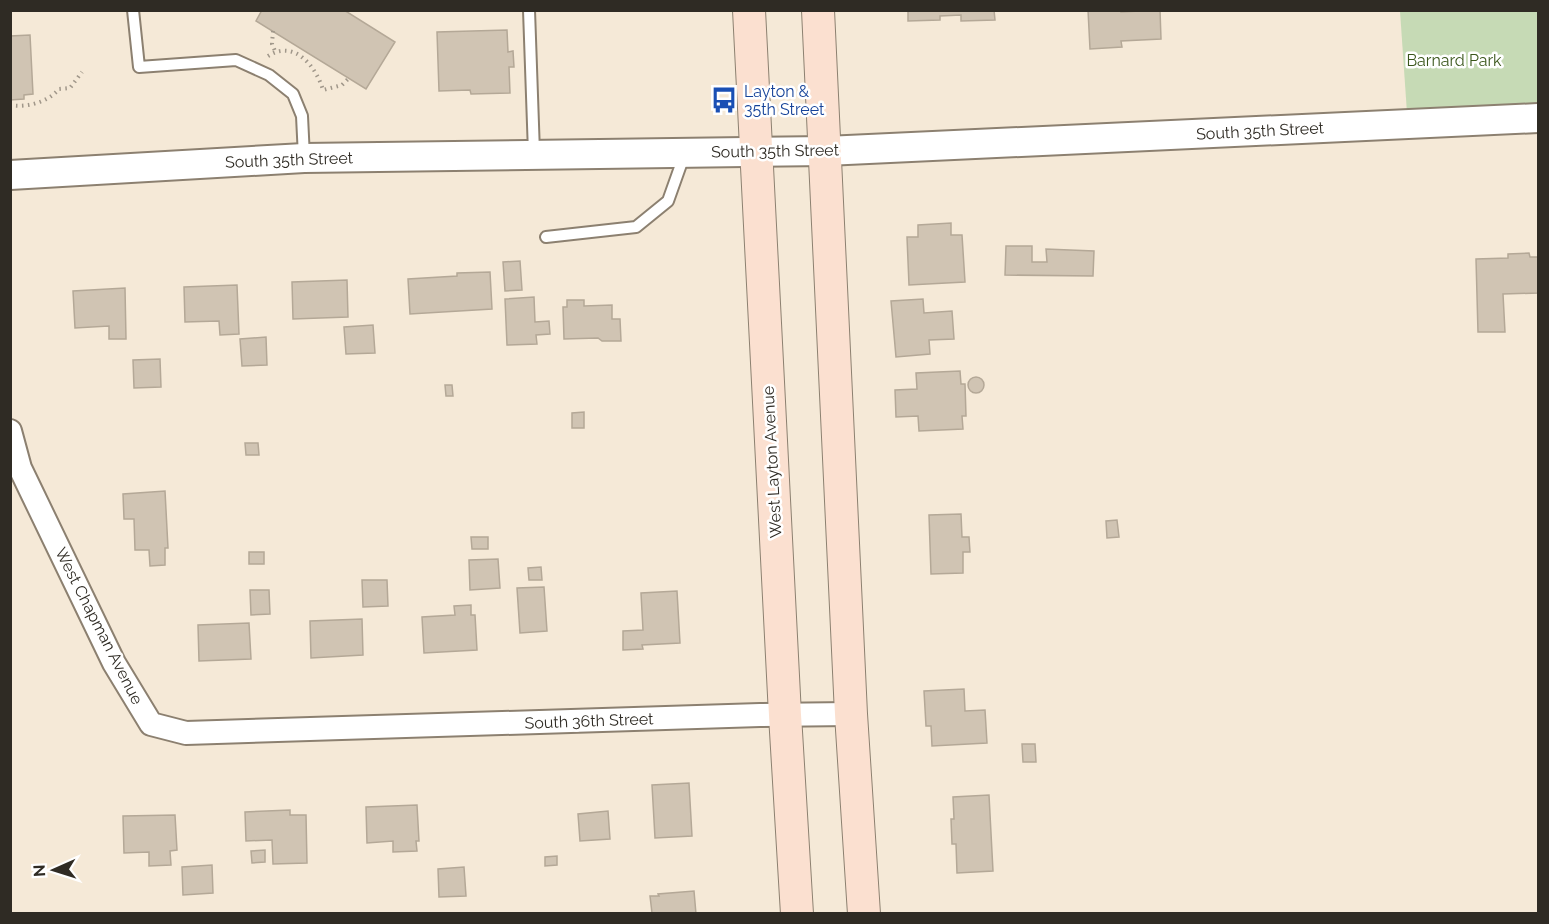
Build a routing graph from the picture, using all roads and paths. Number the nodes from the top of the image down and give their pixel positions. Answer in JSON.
{"nodes":[{"id":1,"x":133,"y":10,"type":"edge"},
{"id":2,"x":529,"y":10,"type":"edge"},
{"id":3,"x":749,"y":10,"type":"edge"},
{"id":4,"x":818,"y":10,"type":"edge"},
{"id":5,"x":273,"y":31,"type":"dead end"},
{"id":6,"x":275,"y":51,"type":"junction"},
{"id":7,"x":254,"y":68,"type":"junction"},
{"id":8,"x":82,"y":72,"type":"dead end"},
{"id":9,"x":349,"y":78,"type":"dead end"},
{"id":10,"x":10,"y":105,"type":"edge"},
{"id":11,"x":1539,"y":118,"type":"edge"},
{"id":12,"x":826,"y":151,"type":"junction"},
{"id":13,"x":757,"y":152,"type":"junction"},
{"id":14,"x":686,"y":153,"type":"junction"},
{"id":15,"x":535,"y":156,"type":"junction"},
{"id":16,"x":304,"y":158,"type":"junction"},
{"id":17,"x":10,"y":175,"type":"edge"},
{"id":18,"x":546,"y":237,"type":"dead end"},
{"id":19,"x":10,"y":431,"type":"edge"},
{"id":20,"x":851,"y":714,"type":"junction"},
{"id":21,"x":785,"y":715,"type":"junction"},
{"id":22,"x":326,"y":729,"type":"joint"},
{"id":23,"x":797,"y":914,"type":"edge"},
{"id":24,"x":864,"y":914,"type":"edge"}],
"edges":[{"from":1,"to":7,"type":"lane"},
{"from":2,"to":15,"type":"lane"},
{"from":3,"to":13,"type":"main road","name":"West Layton Avenue"},
{"from":4,"to":12,"type":"main road"},
{"from":5,"to":6,"type":"path"},
{"from":6,"to":7,"type":"path"},
{"from":6,"to":9,"type":"path"},
{"from":7,"to":16,"type":"lane"},
{"from":8,"to":10,"type":"path"},
{"from":11,"to":12,"type":"street","name":"South 35th Street"},
{"from":12,"to":13,"type":"street","name":"South 35th Street"},
{"from":12,"to":20,"type":"main road"},
{"from":13,"to":14,"type":"street","name":"South 35th Street"},
{"from":13,"to":21,"type":"main road","name":"West Layton Avenue"},
{"from":14,"to":15,"type":"street","name":"South 35th Street"},
{"from":14,"to":18,"type":"lane"},
{"from":15,"to":16,"type":"street","name":"South 35th Street"},
{"from":16,"to":17,"type":"street","name":"South 35th Street"},
{"from":19,"to":22,"type":"street","name":"West Chapman Avenue"},
{"from":20,"to":21,"type":"street","name":"South 36th Street"},
{"from":20,"to":24,"type":"main road"},
{"from":21,"to":22,"type":"street","name":"South 36th Street"},
{"from":21,"to":23,"type":"main road","name":"West Layton Avenue"}]}
